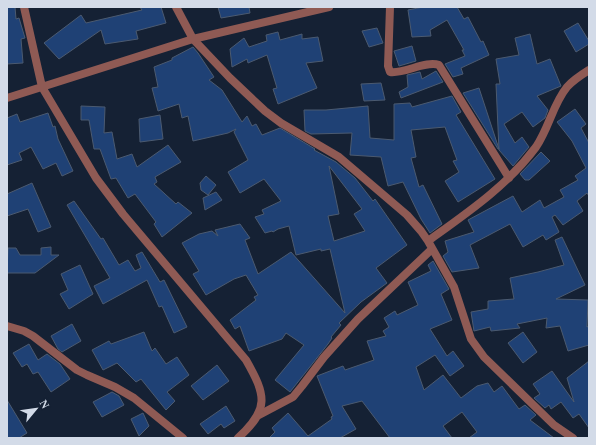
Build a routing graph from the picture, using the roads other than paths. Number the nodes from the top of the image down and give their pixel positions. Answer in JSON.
{"nodes":[{"id":1,"x":24,"y":7,"type":"edge"},
{"id":2,"x":176,"y":7,"type":"edge"},
{"id":3,"x":329,"y":7,"type":"edge"},
{"id":4,"x":390,"y":7,"type":"edge"},
{"id":5,"x":193,"y":39,"type":"junction"},
{"id":6,"x":589,"y":70,"type":"edge"},
{"id":7,"x":42,"y":87,"type":"junction"},
{"id":8,"x":7,"y":98,"type":"edge"},
{"id":9,"x":509,"y":178,"type":"junction"},
{"id":10,"x":428,"y":241,"type":"junction"},
{"id":11,"x":432,"y":249,"type":"junction"},
{"id":12,"x":7,"y":326,"type":"edge"},
{"id":13,"x":259,"y":415,"type":"junction"},
{"id":14,"x":183,"y":438,"type":"edge"},
{"id":15,"x":238,"y":438,"type":"edge"},
{"id":16,"x":572,"y":438,"type":"edge"}],
"edges":[{"from":1,"to":7,"type":"street"},
{"from":2,"to":5,"type":"street"},
{"from":3,"to":5,"type":"street"},
{"from":4,"to":9,"type":"street"},
{"from":5,"to":7,"type":"street"},
{"from":5,"to":10,"type":"street"},
{"from":6,"to":9,"type":"street"},
{"from":7,"to":8,"type":"street"},
{"from":7,"to":13,"type":"street"},
{"from":9,"to":10,"type":"street"},
{"from":10,"to":11,"type":"street"},
{"from":11,"to":13,"type":"street"},
{"from":11,"to":16,"type":"street"},
{"from":12,"to":14,"type":"street"},
{"from":13,"to":15,"type":"street"}]}
